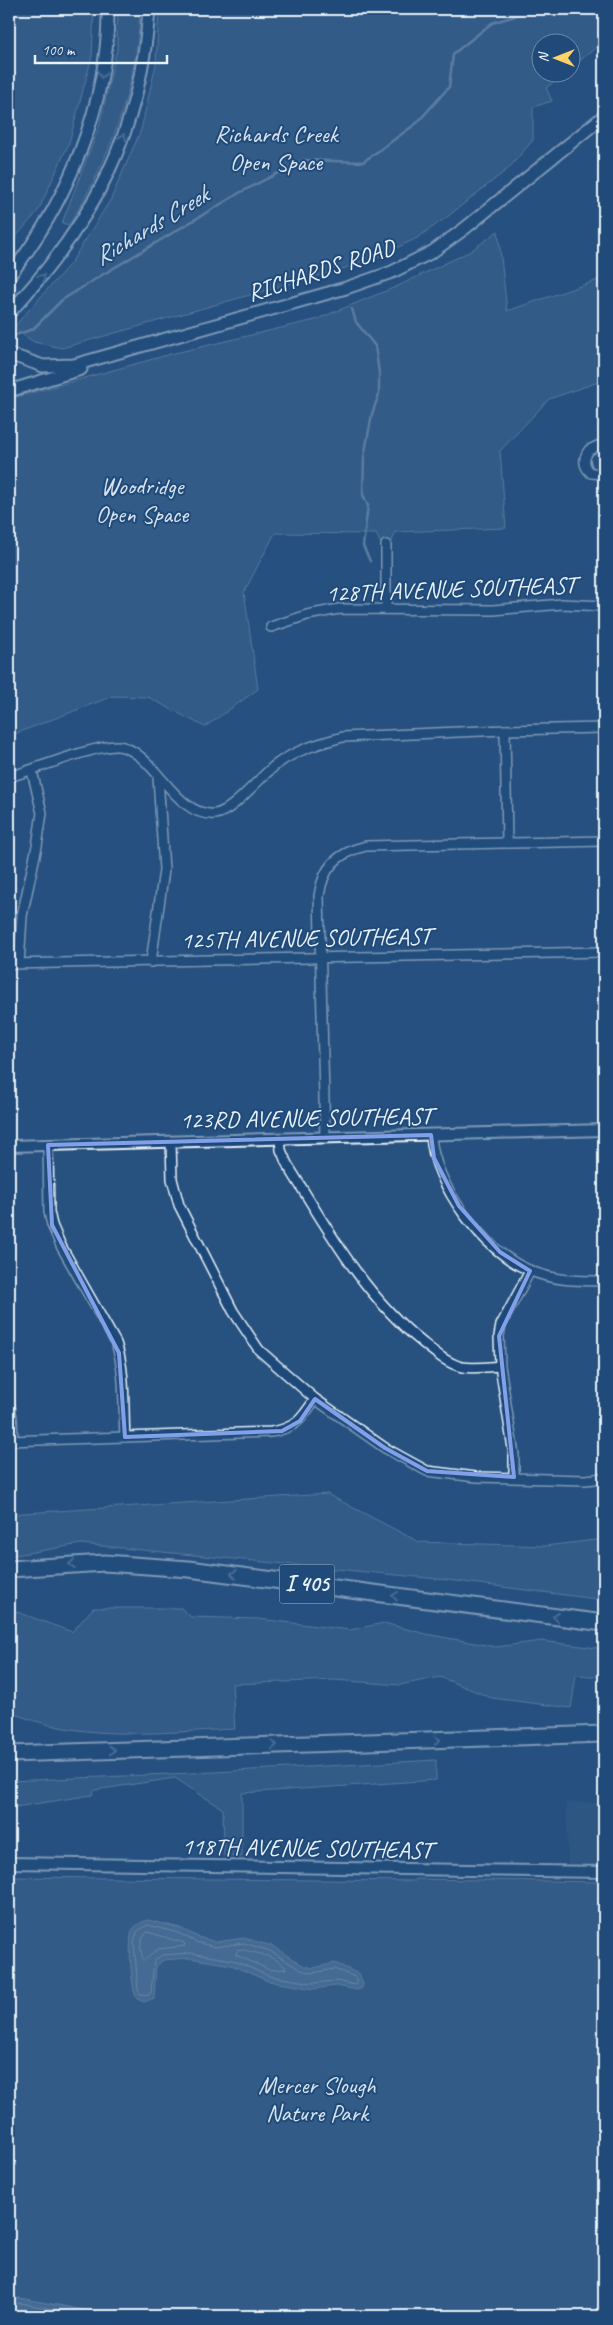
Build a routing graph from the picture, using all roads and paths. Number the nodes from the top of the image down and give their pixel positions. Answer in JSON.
{"nodes":[{"id":1,"x":108,"y":9,"type":"edge"},
{"id":2,"x":149,"y":9,"type":"edge"},
{"id":3,"x":604,"y":116,"type":"edge"},
{"id":4,"x":9,"y":276,"type":"edge"},
{"id":5,"x":9,"y":313,"type":"edge"},
{"id":6,"x":136,"y":348,"type":"junction"},
{"id":7,"x":9,"y":354,"type":"edge"},
{"id":8,"x":9,"y":391,"type":"edge"},
{"id":9,"x":604,"y":443,"type":"edge"},
{"id":10,"x":604,"y":474,"type":"edge"},
{"id":11,"x":386,"y":545,"type":"dead end"},
{"id":12,"x":604,"y":606,"type":"edge"},
{"id":13,"x":386,"y":609,"type":"junction"},
{"id":14,"x":271,"y":627,"type":"dead end"},
{"id":15,"x":604,"y":728,"type":"edge"},
{"id":16,"x":505,"y":730,"type":"junction"},
{"id":17,"x":32,"y":771,"type":"junction"},
{"id":18,"x":9,"y":777,"type":"edge"},
{"id":19,"x":158,"y":777,"type":"junction"},
{"id":20,"x":604,"y":842,"type":"edge"},
{"id":21,"x":507,"y":843,"type":"junction"},
{"id":22,"x":604,"y":952,"type":"edge"},
{"id":23,"x":320,"y":958,"type":"junction"},
{"id":24,"x":151,"y":962,"type":"junction"},
{"id":25,"x":9,"y":964,"type":"edge"},
{"id":26,"x":19,"y":964,"type":"junction"},
{"id":27,"x":604,"y":1130,"type":"edge"},
{"id":28,"x":431,"y":1135,"type":"junction"},
{"id":29,"x":325,"y":1138,"type":"junction"},
{"id":30,"x":280,"y":1139,"type":"junction"},
{"id":31,"x":171,"y":1142,"type":"junction"},
{"id":32,"x":48,"y":1145,"type":"junction"},
{"id":33,"x":9,"y":1146,"type":"edge"},
{"id":34,"x":530,"y":1271,"type":"junction"},
{"id":35,"x":604,"y":1280,"type":"edge"},
{"id":36,"x":500,"y":1366,"type":"junction"},
{"id":37,"x":9,"y":1399,"type":"edge"},
{"id":38,"x":315,"y":1399,"type":"junction"},
{"id":39,"x":124,"y":1437,"type":"junction"},
{"id":40,"x":11,"y":1441,"type":"edge"},
{"id":41,"x":514,"y":1477,"type":"junction"},
{"id":42,"x":604,"y":1478,"type":"edge"},
{"id":43,"x":9,"y":1569,"type":"edge"},
{"id":44,"x":604,"y":1623,"type":"edge"},
{"id":45,"x":604,"y":1734,"type":"edge"},
{"id":46,"x":63,"y":1752,"type":"junction"},
{"id":47,"x":9,"y":1754,"type":"edge"},
{"id":48,"x":9,"y":1759,"type":"edge"},
{"id":49,"x":9,"y":1863,"type":"edge"},
{"id":50,"x":604,"y":1872,"type":"edge"}],
"edges":[{"from":1,"to":4,"type":"main road","one_way":true},
{"from":5,"to":2,"type":"main road","one_way":true},
{"from":3,"to":6,"type":"main road","name":"RICHARDS ROAD"},
{"from":6,"to":7,"type":"main road","name":"RICHARDS ROAD"},
{"from":6,"to":8,"type":"main road"},
{"from":9,"to":10,"type":"street"},
{"from":11,"to":13,"type":"street"},
{"from":12,"to":13,"type":"street","name":"128TH AVENUE SOUTHEAST"},
{"from":13,"to":14,"type":"street","name":"128TH AVENUE SOUTHEAST"},
{"from":15,"to":16,"type":"street"},
{"from":16,"to":19,"type":"street"},
{"from":16,"to":21,"type":"street"},
{"from":17,"to":18,"type":"street"},
{"from":17,"to":19,"type":"street"},
{"from":17,"to":26,"type":"street"},
{"from":19,"to":24,"type":"street"},
{"from":20,"to":21,"type":"street"},
{"from":21,"to":23,"type":"street"},
{"from":22,"to":23,"type":"street","name":"125TH AVENUE SOUTHEAST"},
{"from":23,"to":24,"type":"street","name":"125TH AVENUE SOUTHEAST"},
{"from":23,"to":29,"type":"street"},
{"from":24,"to":26,"type":"street","name":"125TH AVENUE SOUTHEAST"},
{"from":25,"to":26,"type":"street","name":"125TH AVENUE SOUTHEAST"},
{"from":27,"to":28,"type":"street","name":"123RD AVENUE SOUTHEAST"},
{"from":28,"to":29,"type":"street","name":"123RD AVENUE SOUTHEAST"},
{"from":28,"to":34,"type":"street"},
{"from":29,"to":30,"type":"street","name":"123RD AVENUE SOUTHEAST"},
{"from":30,"to":31,"type":"street","name":"123RD AVENUE SOUTHEAST"},
{"from":30,"to":36,"type":"street"},
{"from":31,"to":32,"type":"street","name":"123RD AVENUE SOUTHEAST"},
{"from":31,"to":38,"type":"street"},
{"from":32,"to":33,"type":"street","name":"123RD AVENUE SOUTHEAST"},
{"from":32,"to":39,"type":"street"},
{"from":34,"to":35,"type":"street"},
{"from":34,"to":36,"type":"street"},
{"from":36,"to":41,"type":"street"},
{"from":37,"to":40,"type":"street"},
{"from":38,"to":39,"type":"street"},
{"from":38,"to":41,"type":"street"},
{"from":39,"to":40,"type":"street"},
{"from":41,"to":42,"type":"street"},
{"from":44,"to":43,"type":"highway","number":"I 405","one_way":true},
{"from":46,"to":45,"type":"highway","one_way":true},
{"from":46,"to":47,"type":"highway"},
{"from":46,"to":48,"type":"highway"},
{"from":49,"to":50,"type":"street","name":"118TH AVENUE SOUTHEAST"}]}
